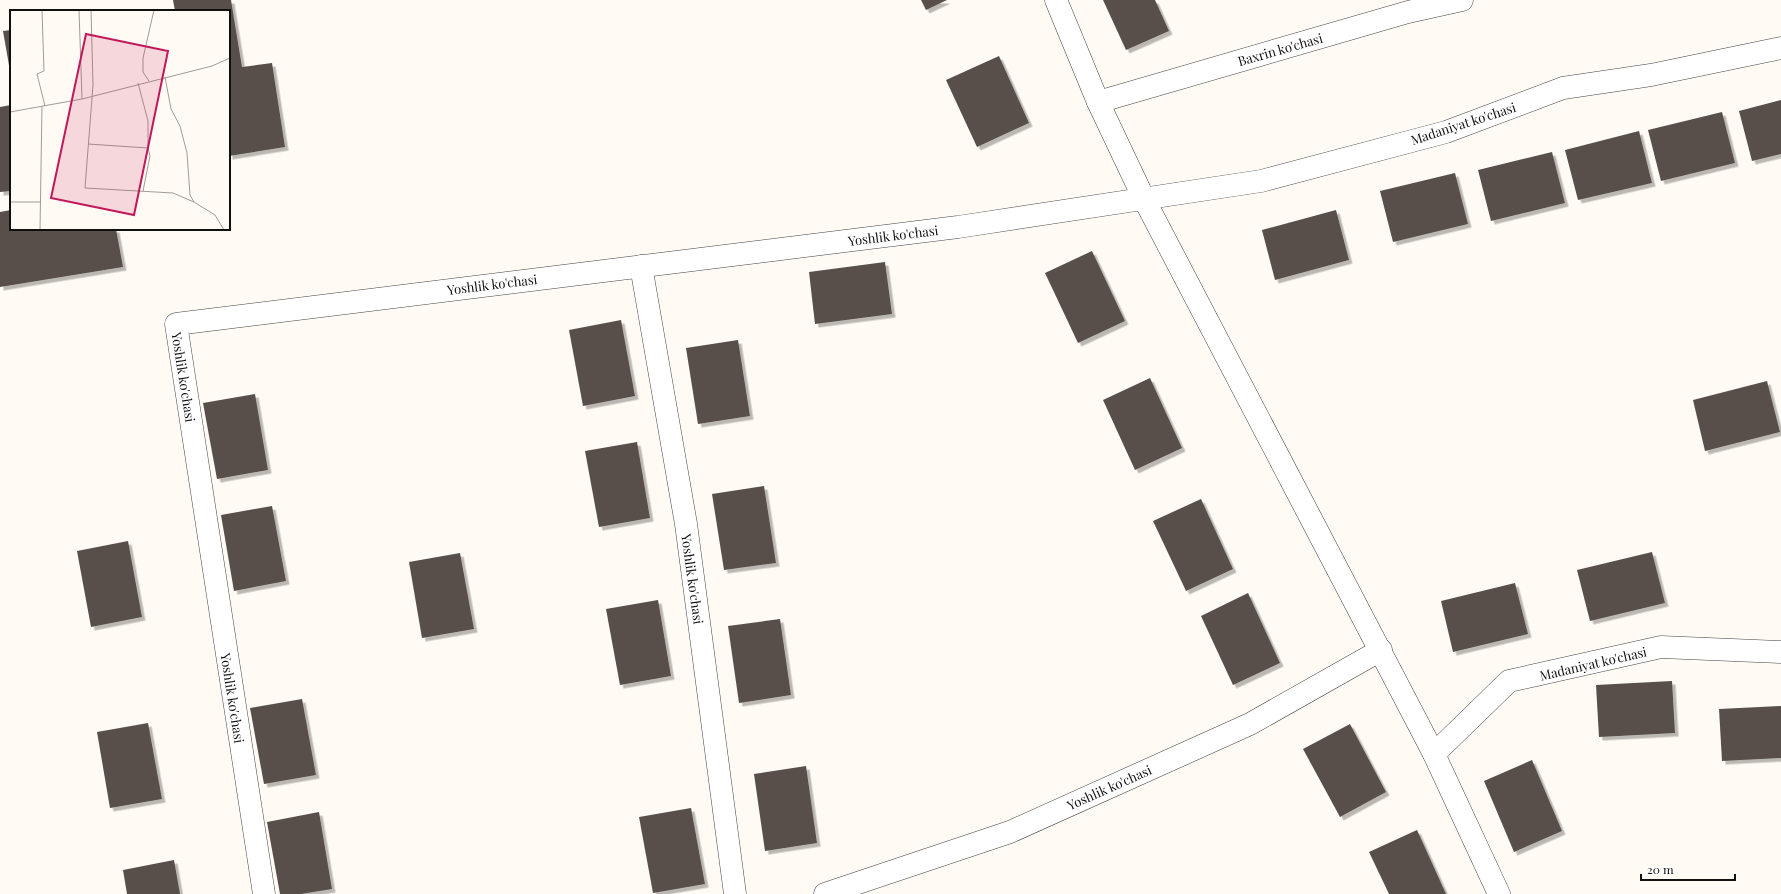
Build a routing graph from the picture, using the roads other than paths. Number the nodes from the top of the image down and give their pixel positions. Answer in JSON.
{"nodes":[{"id":1,"x":1056,"y":0,"type":"edge"},
{"id":2,"x":1462,"y":0,"type":"edge"},
{"id":3,"x":1781,"y":48,"type":"edge"},
{"id":4,"x":1098,"y":102,"type":"junction"},
{"id":5,"x":1144,"y":199,"type":"junction"},
{"id":6,"x":641,"y":266,"type":"junction"},
{"id":7,"x":1381,"y":650,"type":"junction"},
{"id":8,"x":1781,"y":652,"type":"edge"},
{"id":9,"x":1434,"y":754,"type":"junction"},
{"id":10,"x":264,"y":894,"type":"edge"},
{"id":11,"x":735,"y":894,"type":"edge"},
{"id":12,"x":825,"y":894,"type":"edge"},
{"id":13,"x":1499,"y":894,"type":"edge"}],
"edges":[{"from":1,"to":4,"type":"street"},
{"from":2,"to":4,"type":"street","name":"Baxrin ko'chasi"},
{"from":3,"to":5,"type":"street","name":"Madaniyat ko'chasi"},
{"from":4,"to":5,"type":"street"},
{"from":5,"to":6,"type":"street","name":"Yoshlik ko'chasi"},
{"from":5,"to":7,"type":"street"},
{"from":6,"to":10,"type":"street","name":"Yoshlik ko'chasi"},
{"from":6,"to":11,"type":"street","name":"Yoshlik ko'chasi"},
{"from":7,"to":9,"type":"street"},
{"from":7,"to":12,"type":"street","name":"Yoshlik ko'chasi"},
{"from":8,"to":9,"type":"street","name":"Madaniyat ko'chasi"},
{"from":9,"to":13,"type":"street"}]}
